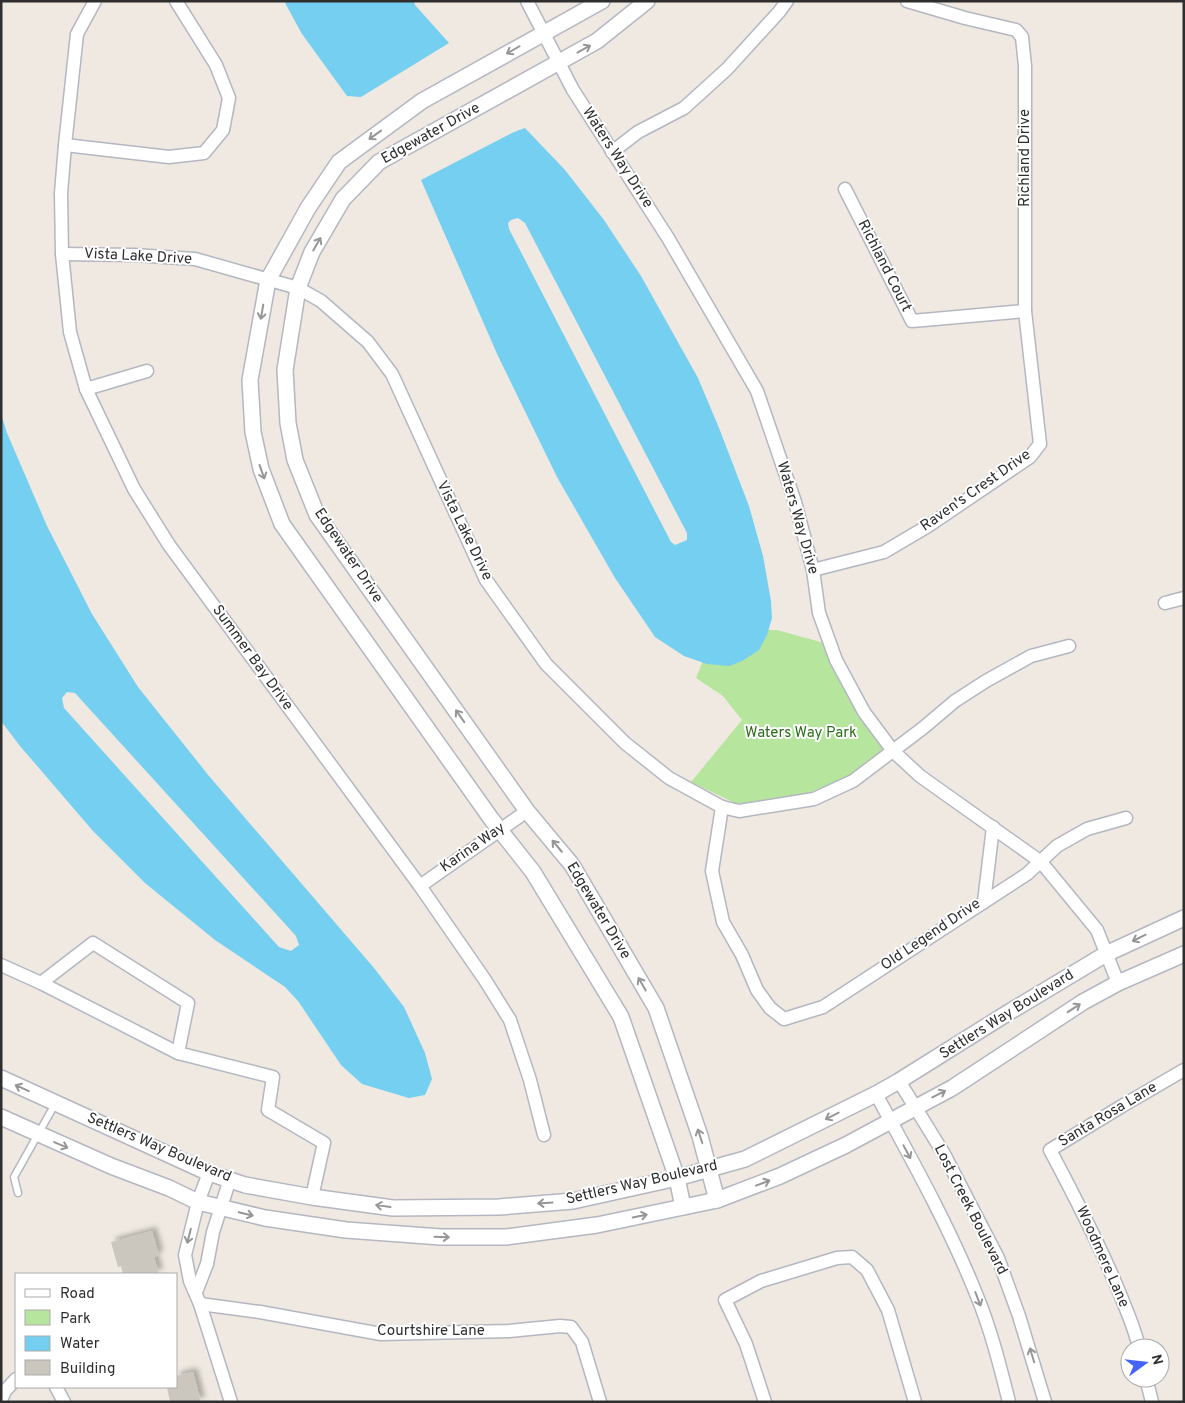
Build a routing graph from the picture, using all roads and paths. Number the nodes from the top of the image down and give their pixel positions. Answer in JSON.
{"nodes":[{"id":1,"x":95,"y":1,"type":"edge"},
{"id":2,"x":176,"y":1,"type":"edge"},
{"id":3,"x":527,"y":1,"type":"edge"},
{"id":4,"x":602,"y":1,"type":"edge"},
{"id":5,"x":646,"y":1,"type":"edge"},
{"id":6,"x":787,"y":1,"type":"edge"},
{"id":7,"x":907,"y":1,"type":"edge"},
{"id":8,"x":544,"y":32,"type":"junction"},
{"id":9,"x":560,"y":62,"type":"junction"},
{"id":10,"x":65,"y":145,"type":"junction"},
{"id":11,"x":612,"y":152,"type":"junction"},
{"id":12,"x":845,"y":189,"type":"dead end"},
{"id":13,"x":62,"y":254,"type":"junction"},
{"id":14,"x":268,"y":280,"type":"junction"},
{"id":15,"x":298,"y":288,"type":"junction"},
{"id":16,"x":1025,"y":311,"type":"junction"},
{"id":17,"x":147,"y":371,"type":"dead end"},
{"id":18,"x":86,"y":389,"type":"junction"},
{"id":19,"x":813,"y":570,"type":"junction"},
{"id":20,"x":1184,"y":598,"type":"edge"},
{"id":21,"x":1165,"y":603,"type":"dead end"},
{"id":22,"x":1069,"y":646,"type":"dead end"},
{"id":23,"x":893,"y":751,"type":"junction"},
{"id":24,"x":722,"y":808,"type":"junction"},
{"id":25,"x":527,"y":811,"type":"junction"},
{"id":26,"x":1126,"y":818,"type":"dead end"},
{"id":27,"x":993,"y":827,"type":"junction"},
{"id":28,"x":500,"y":830,"type":"junction"},
{"id":29,"x":1041,"y":862,"type":"junction"},
{"id":30,"x":420,"y":886,"type":"junction"},
{"id":31,"x":984,"y":902,"type":"junction"},
{"id":32,"x":1184,"y":918,"type":"edge"},
{"id":33,"x":1106,"y":954,"type":"junction"},
{"id":34,"x":1184,"y":954,"type":"edge"},
{"id":35,"x":1,"y":965,"type":"edge"},
{"id":36,"x":41,"y":983,"type":"junction"},
{"id":37,"x":1118,"y":983,"type":"junction"},
{"id":38,"x":178,"y":1053,"type":"junction"},
{"id":39,"x":1184,"y":1070,"type":"edge"},
{"id":40,"x":1,"y":1078,"type":"edge"},
{"id":41,"x":899,"y":1081,"type":"junction"},
{"id":42,"x":876,"y":1094,"type":"junction"},
{"id":43,"x":55,"y":1103,"type":"junction"},
{"id":44,"x":915,"y":1107,"type":"junction"},
{"id":45,"x":1,"y":1117,"type":"edge"},
{"id":46,"x":890,"y":1120,"type":"junction"},
{"id":47,"x":38,"y":1135,"type":"junction"},
{"id":48,"x":544,"y":1135,"type":"dead end"},
{"id":49,"x":710,"y":1168,"type":"junction"},
{"id":50,"x":1059,"y":1168,"type":"joint"},
{"id":51,"x":210,"y":1173,"type":"junction"},
{"id":52,"x":677,"y":1178,"type":"junction"},
{"id":53,"x":230,"y":1180,"type":"junction"},
{"id":54,"x":18,"y":1193,"type":"dead end"},
{"id":55,"x":312,"y":1197,"type":"junction"},
{"id":56,"x":717,"y":1200,"type":"junction"},
{"id":57,"x":198,"y":1202,"type":"junction"},
{"id":58,"x":683,"y":1206,"type":"junction"},
{"id":59,"x":220,"y":1208,"type":"junction"},
{"id":60,"x":198,"y":1298,"type":"junction"},
{"id":61,"x":1137,"y":1338,"type":"edge"},
{"id":62,"x":15,"y":1380,"type":"edge"},
{"id":63,"x":57,"y":1388,"type":"edge"},
{"id":64,"x":1148,"y":1388,"type":"edge"},
{"id":65,"x":1,"y":1400,"type":"edge"},
{"id":66,"x":64,"y":1402,"type":"edge"},
{"id":67,"x":231,"y":1402,"type":"edge"},
{"id":68,"x":600,"y":1402,"type":"edge"},
{"id":69,"x":765,"y":1402,"type":"edge"},
{"id":70,"x":915,"y":1402,"type":"edge"},
{"id":71,"x":1009,"y":1402,"type":"edge"},
{"id":72,"x":1045,"y":1402,"type":"edge"},
{"id":73,"x":1152,"y":1402,"type":"edge"}],
"edges":[{"from":1,"to":10,"type":"street","name":"Summer Bay Drive"},
{"from":2,"to":10,"type":"street"},
{"from":3,"to":8,"type":"street","name":"Waters Way Drive"},
{"from":4,"to":8,"type":"street","name":"Edgewater Drive"},
{"from":9,"to":5,"type":"street","name":"Edgewater Drive","one_way":true},
{"from":6,"to":11,"type":"street"},
{"from":7,"to":16,"type":"street","name":"Richland Drive"},
{"from":8,"to":9,"type":"street","name":"Waters Way Drive"},
{"from":8,"to":14,"type":"street","name":"Edgewater Drive","one_way":true},
{"from":9,"to":11,"type":"street","name":"Waters Way Drive"},
{"from":15,"to":9,"type":"street","name":"Edgewater Drive","one_way":true},
{"from":10,"to":13,"type":"street","name":"Summer Bay Drive"},
{"from":11,"to":19,"type":"street","name":"Waters Way Drive"},
{"from":12,"to":16,"type":"street","name":"Richland Court"},
{"from":13,"to":14,"type":"street","name":"Vista Lake Drive"},
{"from":13,"to":18,"type":"street","name":"Summer Bay Drive"},
{"from":14,"to":15,"type":"street","name":"Vista Lake Drive"},
{"from":14,"to":28,"type":"street","name":"Edgewater Drive","one_way":true},
{"from":15,"to":24,"type":"street","name":"Vista Lake Drive"},
{"from":25,"to":15,"type":"street","name":"Edgewater Drive","one_way":true},
{"from":16,"to":19,"type":"street","name":"Raven's Crest Drive"},
{"from":17,"to":18,"type":"street"},
{"from":18,"to":30,"type":"street","name":"Summer Bay Drive"},
{"from":19,"to":23,"type":"street","name":"Waters Way Drive"},
{"from":20,"to":21,"type":"street"},
{"from":22,"to":23,"type":"street","name":"Vista Lake Drive"},
{"from":23,"to":24,"type":"street","name":"Vista Lake Drive"},
{"from":23,"to":27,"type":"street","name":"Waters Way Drive"},
{"from":24,"to":31,"type":"street","name":"Old Legend Drive"},
{"from":25,"to":28,"type":"street","name":"Karina Way"},
{"from":49,"to":25,"type":"street","name":"Edgewater Drive","one_way":true},
{"from":26,"to":29,"type":"street"},
{"from":27,"to":29,"type":"street","name":"Waters Way Drive"},
{"from":27,"to":31,"type":"street","name":"Old Legend Drive"},
{"from":28,"to":30,"type":"street","name":"Karina Way"},
{"from":28,"to":52,"type":"street","name":"Edgewater Drive"},
{"from":29,"to":31,"type":"street"},
{"from":29,"to":33,"type":"street","name":"Waters Way Drive"},
{"from":30,"to":48,"type":"street","name":"Summer Bay Drive"},
{"from":32,"to":33,"type":"street","name":"Settlers Way Boulevard","one_way":true},
{"from":33,"to":37,"type":"street","name":"Waters Way Drive"},
{"from":33,"to":41,"type":"street","name":"Settlers Way Boulevard"},
{"from":34,"to":37,"type":"street","name":"Settlers Way Boulevard"},
{"from":35,"to":36,"type":"street"},
{"from":36,"to":38,"type":"street"},
{"from":36,"to":38,"type":"street"},
{"from":44,"to":37,"type":"street","name":"Settlers Way Boulevard","one_way":true},
{"from":38,"to":55,"type":"street"},
{"from":39,"to":50,"type":"street","name":"Santa Rosa Lane"},
{"from":43,"to":40,"type":"street","name":"Settlers Way Boulevard","one_way":true},
{"from":41,"to":42,"type":"street","name":"Settlers Way Boulevard"},
{"from":41,"to":44,"type":"street","name":"Lost Creek Boulevard"},
{"from":42,"to":46,"type":"street","name":"Lost Creek Boulevard"},
{"from":42,"to":49,"type":"street","name":"Settlers Way Boulevard","one_way":true},
{"from":43,"to":47,"type":"lane"},
{"from":43,"to":51,"type":"street","name":"Settlers Way Boulevard"},
{"from":44,"to":46,"type":"street","name":"Settlers Way Boulevard"},
{"from":72,"to":44,"type":"street","name":"Lost Creek Boulevard","one_way":true},
{"from":45,"to":47,"type":"street","name":"Settlers Way Boulevard"},
{"from":56,"to":46,"type":"street","name":"Settlers Way Boulevard","one_way":true},
{"from":46,"to":71,"type":"street","name":"Lost Creek Boulevard","one_way":true},
{"from":47,"to":54,"type":"lane"},
{"from":47,"to":57,"type":"street","name":"Settlers Way Boulevard","one_way":true},
{"from":49,"to":52,"type":"street","name":"Settlers Way Boulevard"},
{"from":49,"to":56,"type":"street","name":"Edgewater Drive"},
{"from":50,"to":61,"type":"street","name":"Woodmere Lane"},
{"from":51,"to":53,"type":"street","name":"Settlers Way Boulevard"},
{"from":51,"to":57,"type":"street"},
{"from":52,"to":55,"type":"street","name":"Settlers Way Boulevard","one_way":true},
{"from":52,"to":58,"type":"street","name":"Edgewater Drive"},
{"from":53,"to":55,"type":"street","name":"Settlers Way Boulevard"},
{"from":53,"to":59,"type":"street"},
{"from":56,"to":58,"type":"street","name":"Settlers Way Boulevard"},
{"from":57,"to":59,"type":"street","name":"Settlers Way Boulevard"},
{"from":57,"to":60,"type":"street","one_way":true},
{"from":59,"to":58,"type":"street","name":"Settlers Way Boulevard","one_way":true},
{"from":59,"to":60,"type":"street"},
{"from":60,"to":67,"type":"street"},
{"from":60,"to":68,"type":"street","name":"Courtshire Lane"},
{"from":62,"to":65,"type":"street"},
{"from":63,"to":66,"type":"street"},
{"from":64,"to":73,"type":"street"},
{"from":69,"to":70,"type":"street"}]}
